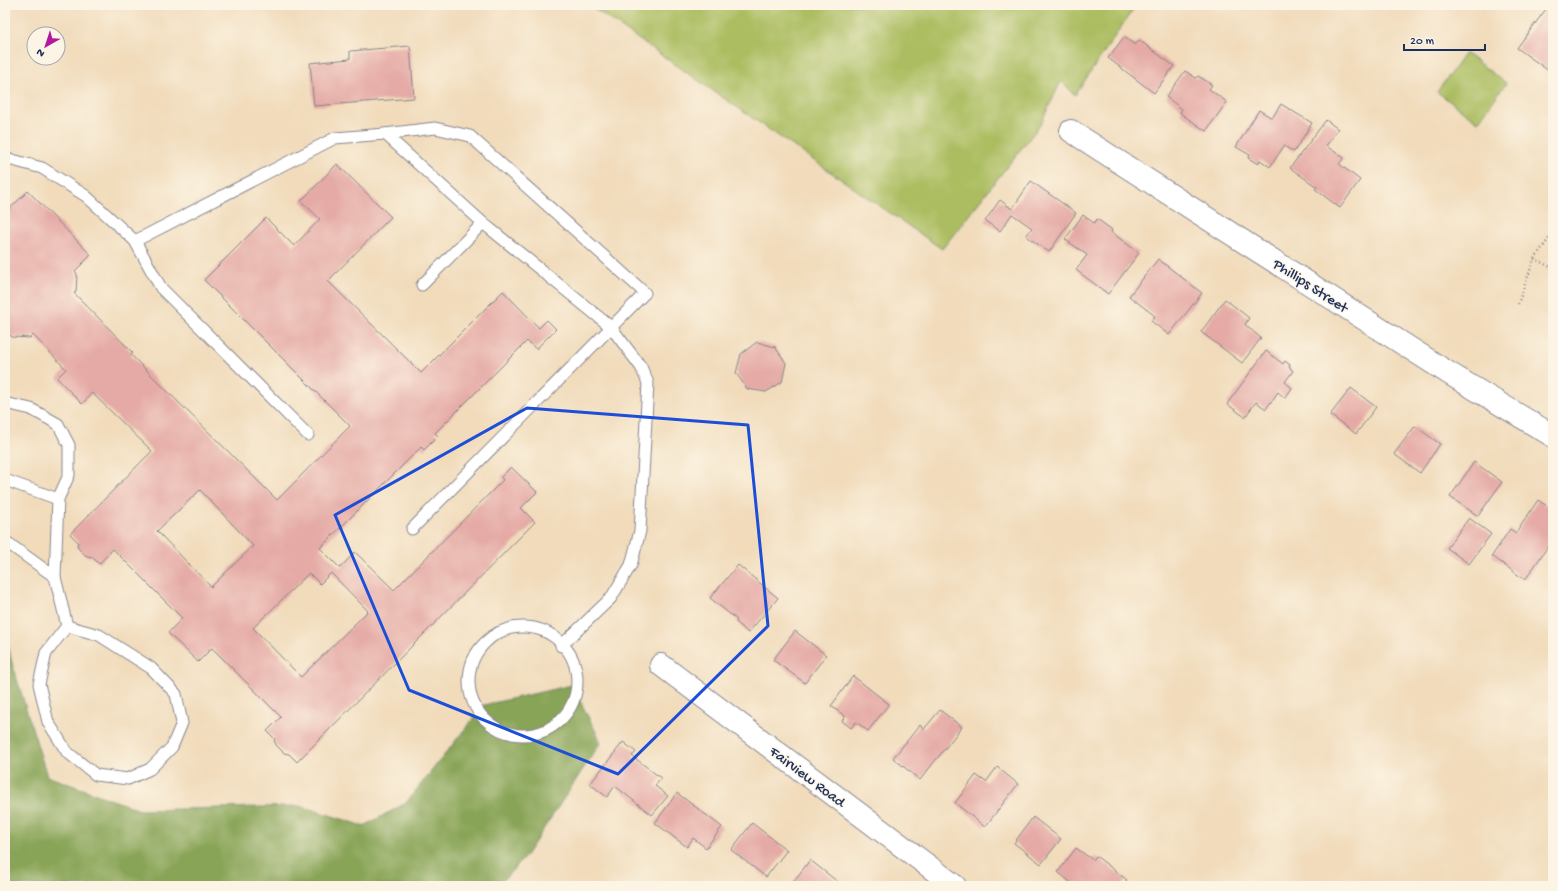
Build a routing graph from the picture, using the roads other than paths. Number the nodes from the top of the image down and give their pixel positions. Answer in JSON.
{"nodes":[{"id":1,"x":1071,"y":131,"type":"dead end"},
{"id":2,"x":384,"y":134,"type":"junction"},
{"id":3,"x":5,"y":158,"type":"edge"},
{"id":4,"x":483,"y":223,"type":"junction"},
{"id":5,"x":135,"y":240,"type":"junction"},
{"id":6,"x":422,"y":285,"type":"dead end"},
{"id":7,"x":611,"y":327,"type":"junction"},
{"id":8,"x":5,"y":403,"type":"edge"},
{"id":9,"x":308,"y":435,"type":"dead end"},
{"id":10,"x":1553,"y":436,"type":"edge"},
{"id":11,"x":5,"y":480,"type":"edge"},
{"id":12,"x":58,"y":498,"type":"junction"},
{"id":13,"x":412,"y":529,"type":"dead end"},
{"id":14,"x":5,"y":541,"type":"edge"},
{"id":15,"x":55,"y":577,"type":"junction"},
{"id":16,"x":67,"y":626,"type":"junction"},
{"id":17,"x":561,"y":646,"type":"junction"},
{"id":18,"x":661,"y":665,"type":"dead end"},
{"id":19,"x":955,"y":886,"type":"edge"}],
"edges":[{"from":1,"to":10,"type":"street","name":"Phillips Street"},
{"from":2,"to":4,"type":"lane"},
{"from":2,"to":5,"type":"lane"},
{"from":2,"to":7,"type":"lane"},
{"from":3,"to":5,"type":"lane"},
{"from":4,"to":6,"type":"lane"},
{"from":4,"to":7,"type":"lane"},
{"from":5,"to":9,"type":"lane"},
{"from":7,"to":13,"type":"lane"},
{"from":7,"to":17,"type":"lane"},
{"from":8,"to":12,"type":"lane"},
{"from":11,"to":12,"type":"lane"},
{"from":12,"to":15,"type":"lane"},
{"from":14,"to":15,"type":"lane"},
{"from":15,"to":16,"type":"lane"},
{"from":16,"to":16,"type":"lane"},
{"from":17,"to":17,"type":"lane"},
{"from":18,"to":19,"type":"street","name":"Fairview Road"}]}
